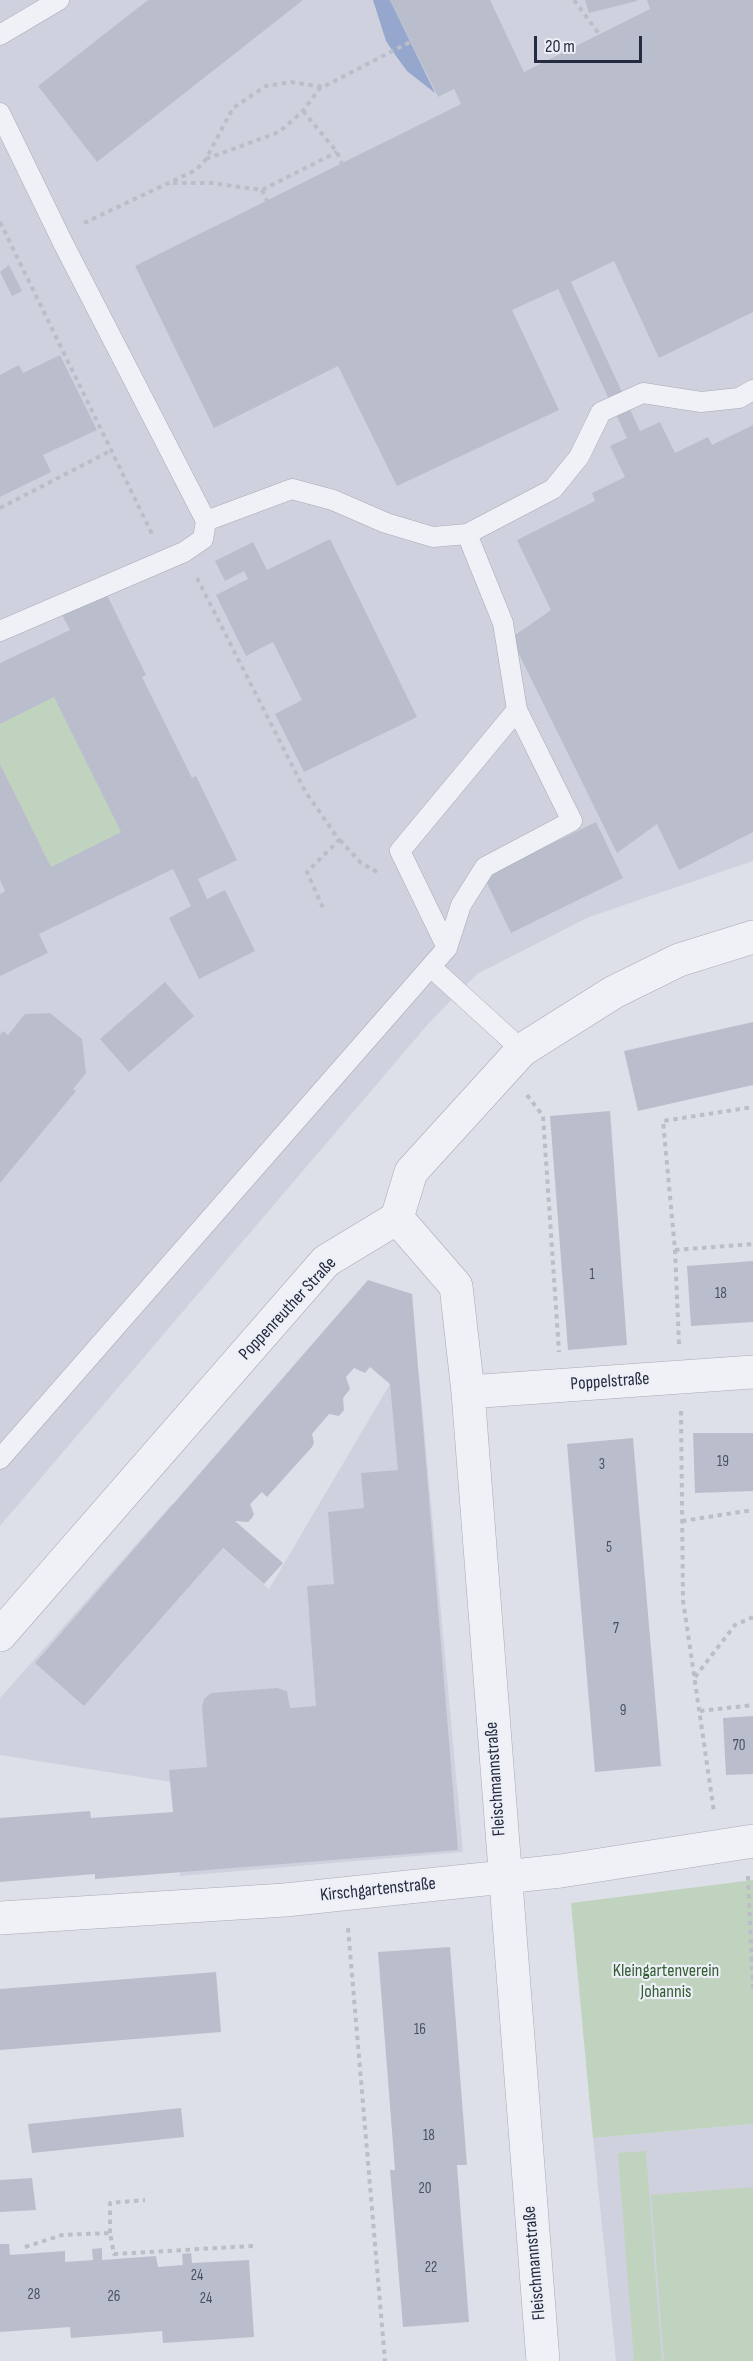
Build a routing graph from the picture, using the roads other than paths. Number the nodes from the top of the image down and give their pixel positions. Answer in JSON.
{"nodes":[{"id":1,"x":60,"y":0,"type":"edge"},
{"id":2,"x":0,"y":35,"type":"edge"},
{"id":3,"x":0,"y":113,"type":"edge"},
{"id":4,"x":753,"y":390,"type":"edge"},
{"id":5,"x":206,"y":521,"type":"junction"},
{"id":6,"x":467,"y":534,"type":"junction"},
{"id":7,"x":0,"y":631,"type":"edge"},
{"id":8,"x":517,"y":710,"type":"junction"},
{"id":9,"x":753,"y":937,"type":"edge"},
{"id":10,"x":447,"y":948,"type":"junction"},
{"id":11,"x":432,"y":968,"type":"junction"},
{"id":12,"x":514,"y":1059,"type":"junction"},
{"id":13,"x":398,"y":1218,"type":"junction"},
{"id":14,"x":753,"y":1372,"type":"edge"},
{"id":15,"x":468,"y":1392,"type":"junction"},
{"id":16,"x":0,"y":1459,"type":"edge"},
{"id":17,"x":0,"y":1635,"type":"edge"},
{"id":18,"x":739,"y":1843,"type":"edge"},
{"id":19,"x":504,"y":1877,"type":"junction"},
{"id":20,"x":0,"y":1918,"type":"edge"},
{"id":21,"x":543,"y":2361,"type":"edge"}],
"edges":[{"from":1,"to":2,"type":"lane"},
{"from":3,"to":5,"type":"lane"},
{"from":4,"to":6,"type":"lane"},
{"from":5,"to":6,"type":"lane"},
{"from":5,"to":7,"type":"lane"},
{"from":6,"to":8,"type":"lane"},
{"from":8,"to":10,"type":"lane"},
{"from":8,"to":10,"type":"lane"},
{"from":9,"to":12,"type":"street"},
{"from":10,"to":11,"type":"lane"},
{"from":11,"to":12,"type":"lane"},
{"from":11,"to":16,"type":"lane"},
{"from":12,"to":13,"type":"street"},
{"from":13,"to":15,"type":"street","name":"Fleischmannstraße"},
{"from":13,"to":17,"type":"street","name":"Poppenreuther Straße"},
{"from":14,"to":15,"type":"street","name":"Poppelstraße"},
{"from":15,"to":19,"type":"street","name":"Fleischmannstraße"},
{"from":18,"to":19,"type":"street","name":"Kirschgartenstraße"},
{"from":19,"to":20,"type":"street","name":"Kirschgartenstraße"},
{"from":19,"to":21,"type":"street","name":"Fleischmannstraße"}]}
